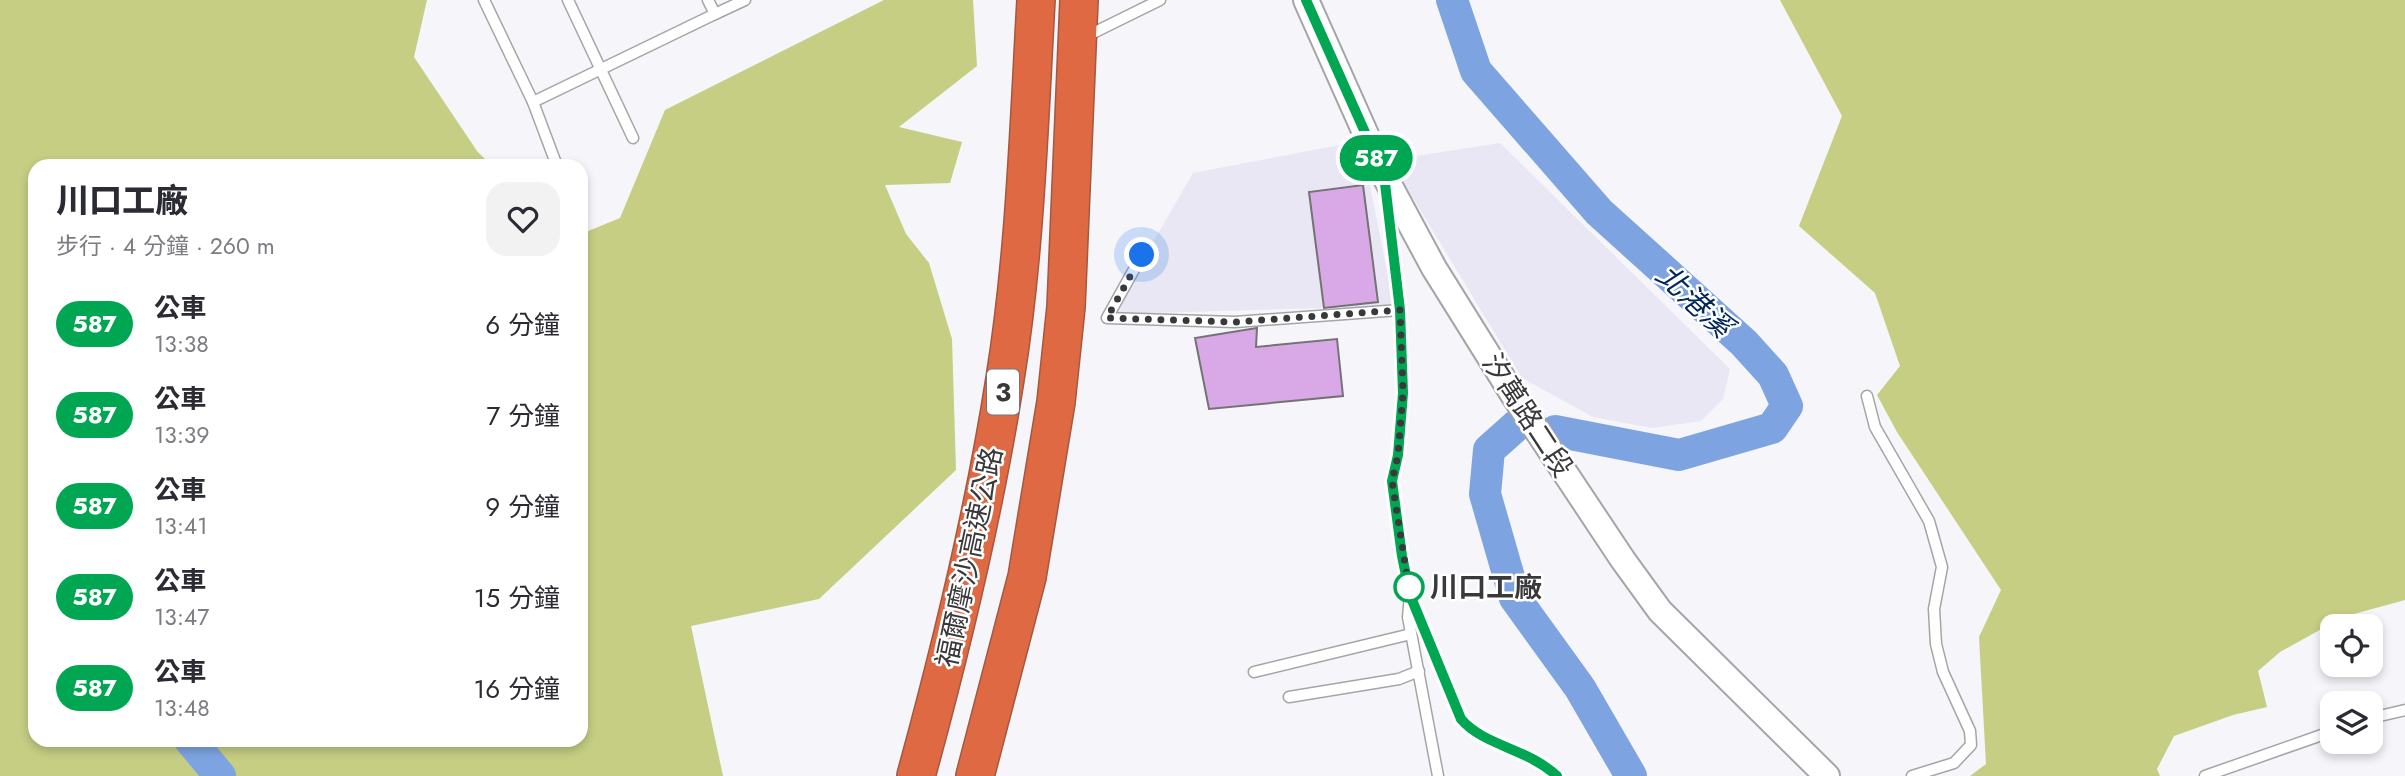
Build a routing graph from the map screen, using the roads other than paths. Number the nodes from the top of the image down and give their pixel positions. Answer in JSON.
{"nodes":[{"id":1,"x":484,"y":0,"type":"edge"},
{"id":2,"x":569,"y":0,"type":"edge"},
{"id":3,"x":709,"y":0,"type":"edge"},
{"id":4,"x":745,"y":0,"type":"edge"},
{"id":5,"x":1035,"y":0,"type":"edge"},
{"id":6,"x":1160,"y":0,"type":"edge"},
{"id":7,"x":1306,"y":0,"type":"edge"},
{"id":8,"x":715,"y":14,"type":"junction"},
{"id":9,"x":1086,"y":16,"type":"edge"},
{"id":10,"x":600,"y":69,"type":"junction"},
{"id":11,"x":533,"y":102,"type":"junction"},
{"id":12,"x":633,"y":138,"type":"dead end"},
{"id":13,"x":554,"y":159,"type":"edge"},
{"id":14,"x":1384,"y":175,"type":"junction"},
{"id":15,"x":1142,"y":255,"type":"dead end"},
{"id":16,"x":1400,"y":310,"type":"junction"},
{"id":17,"x":1867,"y":396,"type":"dead end"},
{"id":18,"x":1410,"y":595,"type":"junction"},
{"id":19,"x":1411,"y":634,"type":"junction"},
{"id":20,"x":1254,"y":671,"type":"dead end"},
{"id":21,"x":1419,"y":671,"type":"junction"},
{"id":22,"x":1289,"y":697,"type":"dead end"},
{"id":23,"x":2405,"y":710,"type":"edge"},
{"id":24,"x":2383,"y":715,"type":"edge"},
{"id":25,"x":2320,"y":736,"type":"edge"},
{"id":26,"x":916,"y":776,"type":"edge"},
{"id":27,"x":975,"y":776,"type":"edge"},
{"id":28,"x":1438,"y":776,"type":"edge"},
{"id":29,"x":1558,"y":776,"type":"edge"},
{"id":30,"x":1827,"y":776,"type":"edge"},
{"id":31,"x":1912,"y":776,"type":"edge"},
{"id":32,"x":2205,"y":776,"type":"edge"}],
"edges":[{"from":1,"to":11,"type":"lane"},
{"from":2,"to":10,"type":"lane"},
{"from":3,"to":8,"type":"lane"},
{"from":4,"to":8,"type":"lane"},
{"from":5,"to":26,"type":"highway","name":"福爾摩沙高速公路","number":"3"},
{"from":6,"to":9,"type":"lane"},
{"from":7,"to":14,"type":"street","name":"汐萬路二段"},
{"from":8,"to":10,"type":"lane"},
{"from":9,"to":27,"type":"highway","name":"福爾摩沙高速公路","number":"3"},
{"from":10,"to":11,"type":"lane"},
{"from":10,"to":12,"type":"lane"},
{"from":11,"to":13,"type":"lane"},
{"from":14,"to":16,"type":"lane"},
{"from":14,"to":30,"type":"street","name":"汐萬路二段"},
{"from":15,"to":16,"type":"lane"},
{"from":16,"to":18,"type":"lane"},
{"from":17,"to":31,"type":"lane"},
{"from":18,"to":19,"type":"lane"},
{"from":18,"to":29,"type":"lane"},
{"from":19,"to":20,"type":"lane"},
{"from":19,"to":21,"type":"lane"},
{"from":21,"to":22,"type":"lane"},
{"from":21,"to":28,"type":"lane"},
{"from":23,"to":24,"type":"lane"},
{"from":25,"to":32,"type":"lane"}]}
